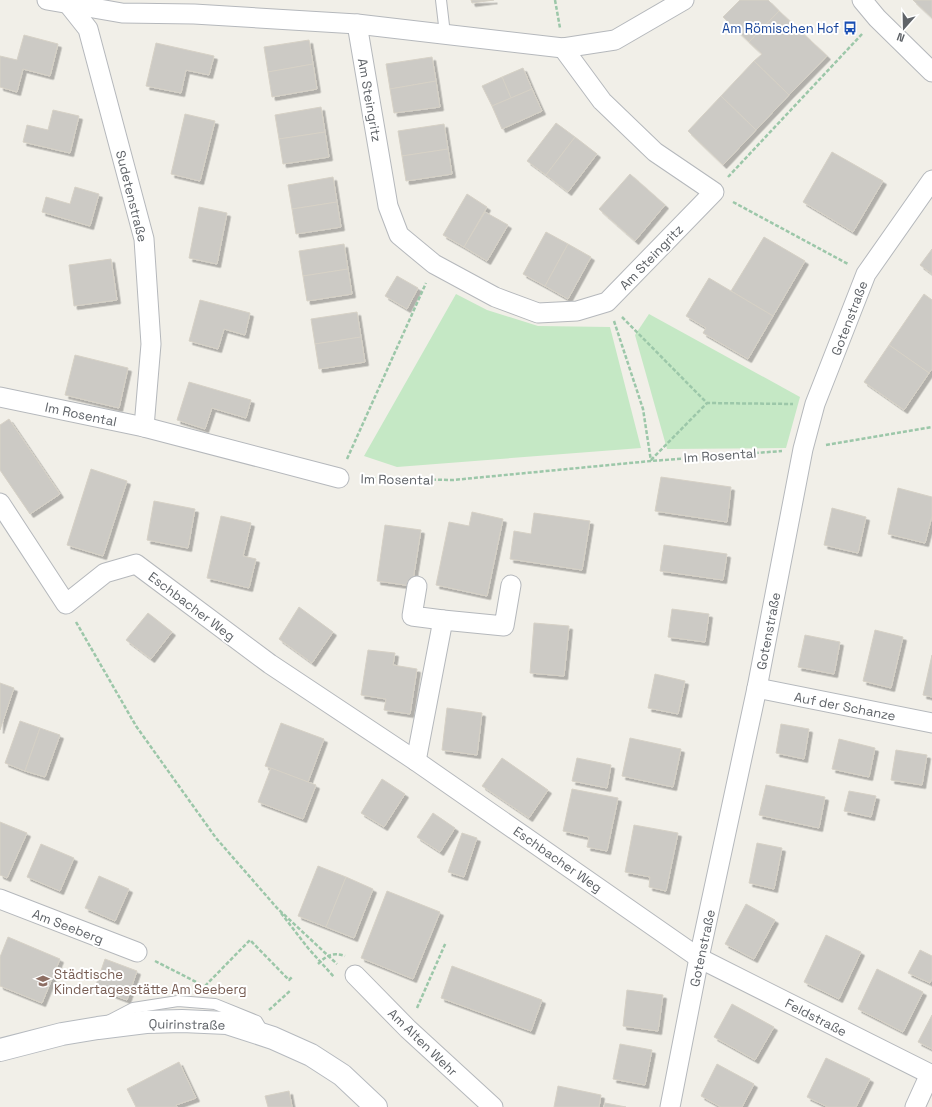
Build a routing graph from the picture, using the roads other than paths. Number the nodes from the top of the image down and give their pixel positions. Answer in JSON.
{"nodes":[{"id":1,"x":47,"y":0,"type":"edge"},
{"id":2,"x":441,"y":0,"type":"edge"},
{"id":3,"x":684,"y":0,"type":"edge"},
{"id":4,"x":862,"y":0,"type":"edge"},
{"id":5,"x":65,"y":1,"type":"edge"},
{"id":6,"x":357,"y":24,"type":"junction"},
{"id":7,"x":445,"y":34,"type":"junction"},
{"id":8,"x":563,"y":48,"type":"junction"},
{"id":9,"x":932,"y":72,"type":"edge"},
{"id":10,"x":932,"y":180,"type":"edge"},
{"id":11,"x":0,"y":397,"type":"edge"},
{"id":12,"x":144,"y":427,"type":"junction"},
{"id":13,"x":339,"y":478,"type":"road end"},
{"id":14,"x":0,"y":503,"type":"edge"},
{"id":15,"x":511,"y":585,"type":"dead end"},
{"id":16,"x":417,"y":586,"type":"dead end"},
{"id":17,"x":443,"y":620,"type":"junction"},
{"id":18,"x":757,"y":688,"type":"junction"},
{"id":19,"x":932,"y":723,"type":"edge"},
{"id":20,"x":416,"y":761,"type":"junction"},
{"id":21,"x":0,"y":899,"type":"edge"},
{"id":22,"x":137,"y":952,"type":"road end"},
{"id":23,"x":699,"y":958,"type":"junction"},
{"id":24,"x":355,"y":974,"type":"dead end"},
{"id":25,"x":98,"y":1028,"type":"junction"},
{"id":26,"x":262,"y":1029,"type":"junction"},
{"id":27,"x":0,"y":1050,"type":"edge"},
{"id":28,"x":931,"y":1074,"type":"edge"},
{"id":29,"x":376,"y":1107,"type":"edge"},
{"id":30,"x":493,"y":1107,"type":"edge"},
{"id":31,"x":670,"y":1107,"type":"edge"},
{"id":32,"x":915,"y":1107,"type":"edge"}],
"edges":[{"from":1,"to":5,"type":"street"},
{"from":2,"to":7,"type":"lane"},
{"from":3,"to":8,"type":"street"},
{"from":4,"to":9,"type":"street"},
{"from":5,"to":6,"type":"street"},
{"from":5,"to":12,"type":"street","name":"Sudetenstraße"},
{"from":6,"to":7,"type":"street"},
{"from":6,"to":8,"type":"street","name":"Am Steingritz"},
{"from":7,"to":8,"type":"street"},
{"from":10,"to":18,"type":"street","name":"Gotenstraße"},
{"from":11,"to":12,"type":"street","name":"Im Rosental"},
{"from":12,"to":13,"type":"street","name":"Im Rosental"},
{"from":14,"to":20,"type":"street","name":"Eschbacher Weg"},
{"from":15,"to":17,"type":"street"},
{"from":16,"to":17,"type":"street"},
{"from":17,"to":20,"type":"street"},
{"from":18,"to":19,"type":"street","name":"Auf der Schanze"},
{"from":18,"to":23,"type":"street","name":"Gotenstraße"},
{"from":20,"to":23,"type":"street","name":"Eschbacher Weg"},
{"from":21,"to":22,"type":"street","name":"Am Seeberg"},
{"from":23,"to":28,"type":"street","name":"Feldstraße"},
{"from":23,"to":31,"type":"street","name":"Gotenstraße"},
{"from":24,"to":30,"type":"street","name":"Am Alten Wehr"},
{"from":25,"to":26,"type":"street","name":"Quirinstraße"},
{"from":25,"to":26,"type":"lane"},
{"from":25,"to":27,"type":"street","name":"Quirinstraße"},
{"from":26,"to":29,"type":"street","name":"Quirinstraße"},
{"from":28,"to":32,"type":"street"}]}
